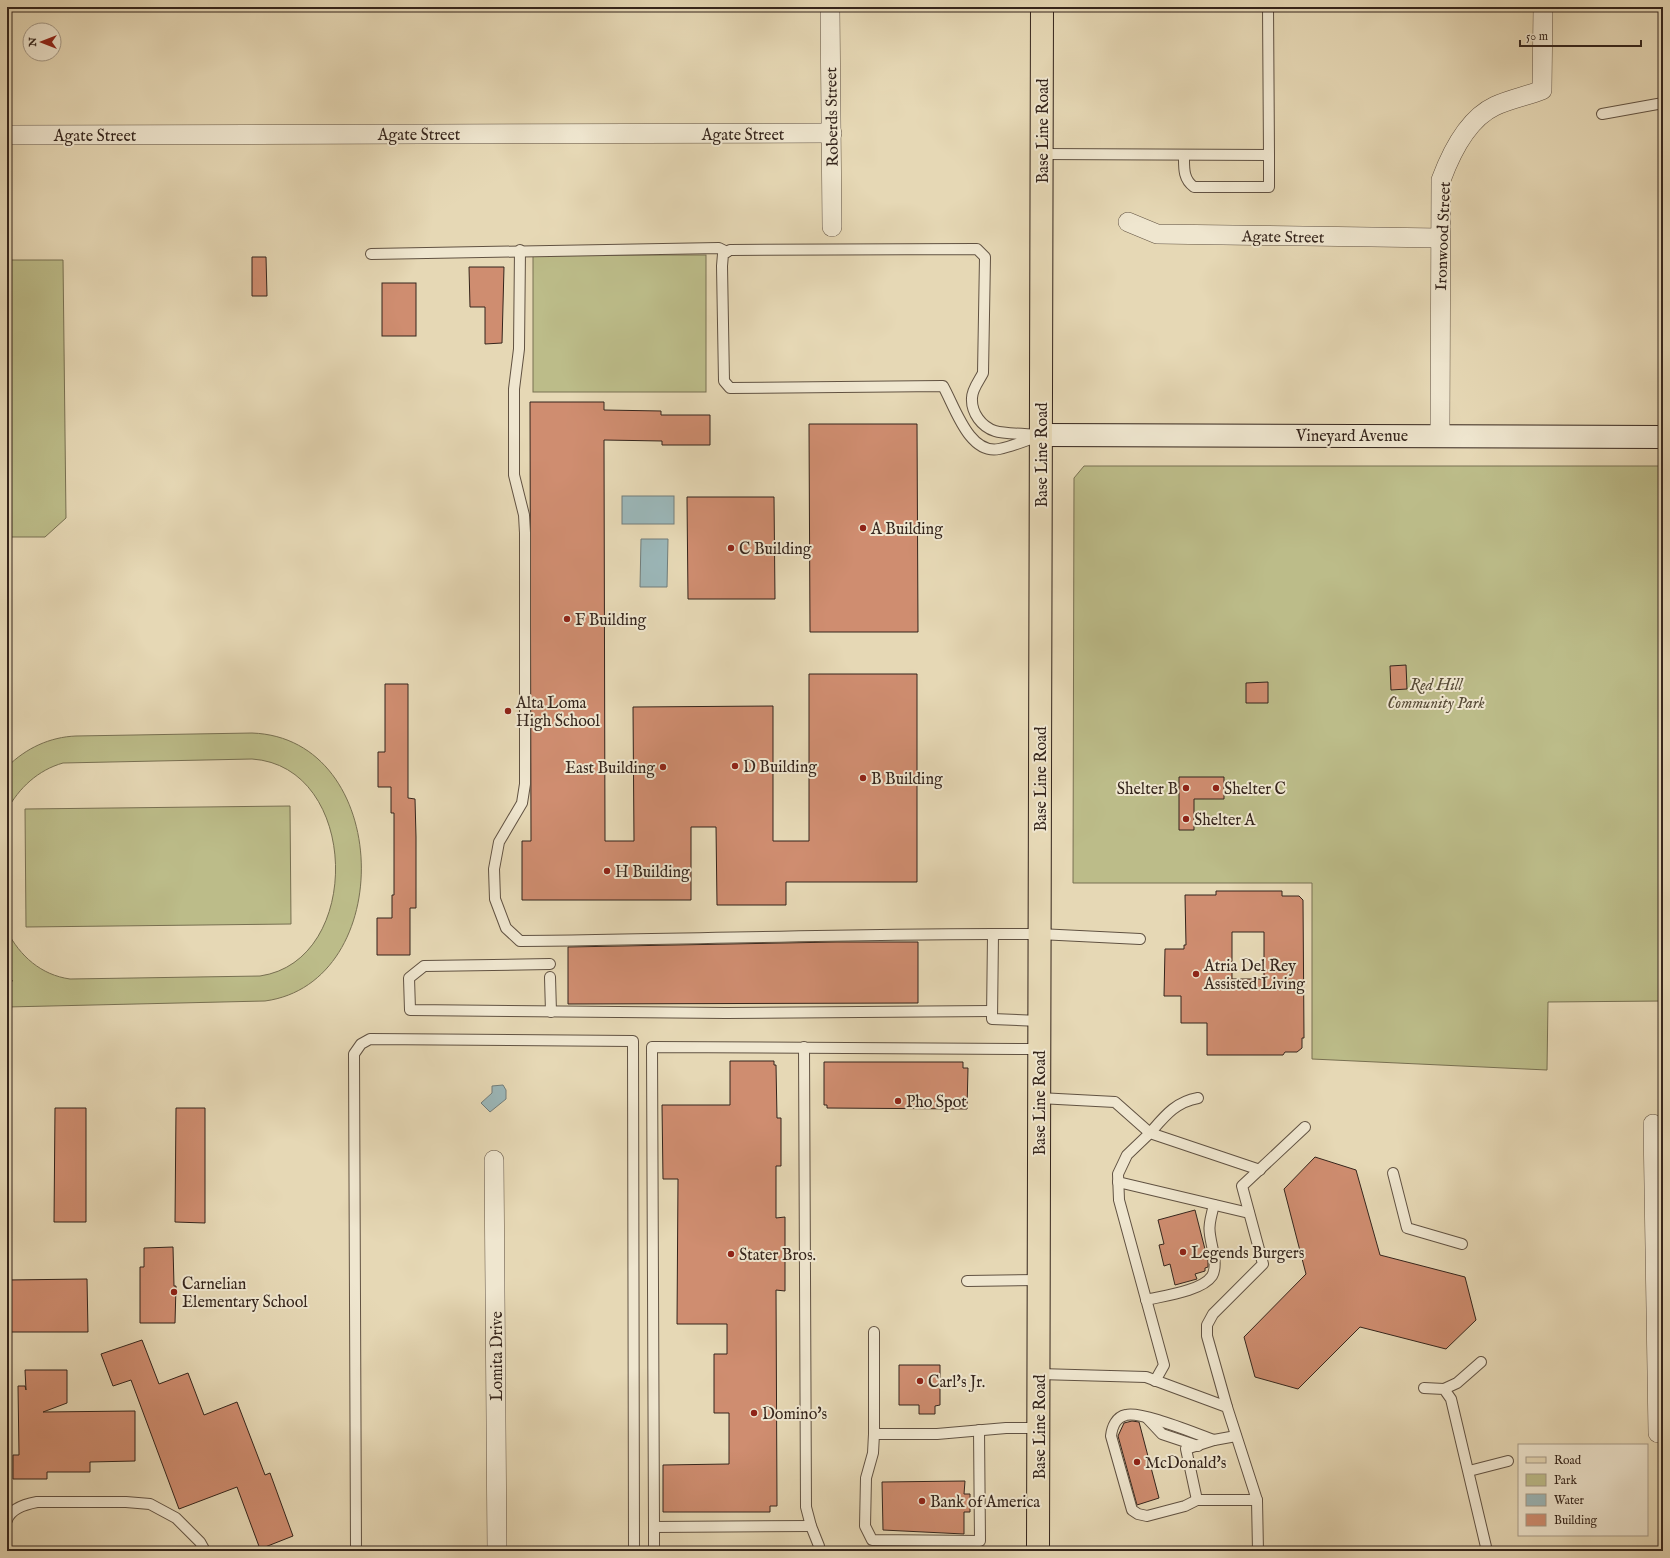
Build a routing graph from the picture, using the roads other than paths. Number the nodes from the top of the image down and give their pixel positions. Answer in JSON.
{"nodes":[{"id":1,"x":830,"y":7,"type":"edge"},
{"id":2,"x":1042,"y":7,"type":"edge"},
{"id":3,"x":1268,"y":7,"type":"edge"},
{"id":4,"x":1543,"y":7,"type":"edge"},
{"id":5,"x":1663,"y":103,"type":"edge"},
{"id":6,"x":1602,"y":114,"type":"dead end"},
{"id":7,"x":832,"y":133,"type":"junction"},
{"id":8,"x":7,"y":135,"type":"edge"},
{"id":9,"x":1042,"y":154,"type":"junction"},
{"id":10,"x":1184,"y":155,"type":"junction"},
{"id":11,"x":1269,"y":155,"type":"junction"},
{"id":12,"x":1128,"y":222,"type":"dead end"},
{"id":13,"x":832,"y":227,"type":"dead end"},
{"id":14,"x":1440,"y":238,"type":"junction"},
{"id":15,"x":520,"y":250,"type":"junction"},
{"id":16,"x":727,"y":252,"type":"junction"},
{"id":17,"x":371,"y":254,"type":"dead end"},
{"id":18,"x":1041,"y":435,"type":"junction"},
{"id":19,"x":1440,"y":435,"type":"junction"},
{"id":20,"x":1663,"y":437,"type":"edge"},
{"id":21,"x":993,"y":934,"type":"junction"},
{"id":22,"x":1039,"y":934,"type":"junction"},
{"id":23,"x":1140,"y":939,"type":"dead end"},
{"id":24,"x":550,"y":964,"type":"dead end"},
{"id":25,"x":550,"y":977,"type":"dead end"},
{"id":26,"x":992,"y":1011,"type":"junction"},
{"id":27,"x":551,"y":1012,"type":"junction"},
{"id":28,"x":1040,"y":1021,"type":"junction"},
{"id":29,"x":804,"y":1047,"type":"junction"},
{"id":30,"x":1040,"y":1049,"type":"junction"},
{"id":31,"x":1040,"y":1098,"type":"junction"},
{"id":32,"x":1198,"y":1098,"type":"dead end"},
{"id":33,"x":1653,"y":1124,"type":"dead end"},
{"id":34,"x":1305,"y":1127,"type":"dead end"},
{"id":35,"x":1150,"y":1133,"type":"junction"},
{"id":36,"x":494,"y":1160,"type":"dead end"},
{"id":37,"x":1260,"y":1170,"type":"junction"},
{"id":38,"x":1393,"y":1173,"type":"dead end"},
{"id":39,"x":1118,"y":1182,"type":"junction"},
{"id":40,"x":1214,"y":1205,"type":"junction"},
{"id":41,"x":1249,"y":1213,"type":"junction"},
{"id":42,"x":1462,"y":1244,"type":"dead end"},
{"id":43,"x":1039,"y":1280,"type":"junction"},
{"id":44,"x":967,"y":1281,"type":"dead end"},
{"id":45,"x":1146,"y":1300,"type":"junction"},
{"id":46,"x":874,"y":1332,"type":"dead end"},
{"id":47,"x":1481,"y":1362,"type":"dead end"},
{"id":48,"x":1039,"y":1374,"type":"junction"},
{"id":49,"x":1155,"y":1381,"type":"junction"},
{"id":50,"x":1424,"y":1388,"type":"dead end"},
{"id":51,"x":1444,"y":1389,"type":"junction"},
{"id":52,"x":1227,"y":1407,"type":"junction"},
{"id":53,"x":1146,"y":1417,"type":"junction"},
{"id":54,"x":1038,"y":1428,"type":"junction"},
{"id":55,"x":979,"y":1430,"type":"junction"},
{"id":56,"x":1660,"y":1433,"type":"edge"},
{"id":57,"x":874,"y":1434,"type":"junction"},
{"id":58,"x":1236,"y":1436,"type":"junction"},
{"id":59,"x":1214,"y":1440,"type":"junction"},
{"id":60,"x":1198,"y":1446,"type":"junction"},
{"id":61,"x":1508,"y":1462,"type":"dead end"},
{"id":62,"x":1469,"y":1471,"type":"junction"},
{"id":63,"x":1197,"y":1500,"type":"junction"},
{"id":64,"x":1257,"y":1500,"type":"junction"},
{"id":65,"x":7,"y":1520,"type":"edge"},
{"id":66,"x":811,"y":1526,"type":"junction"},
{"id":67,"x":654,"y":1527,"type":"junction"},
{"id":68,"x":205,"y":1551,"type":"edge"},
{"id":69,"x":356,"y":1551,"type":"edge"},
{"id":70,"x":497,"y":1551,"type":"edge"},
{"id":71,"x":634,"y":1551,"type":"edge"},
{"id":72,"x":654,"y":1551,"type":"edge"},
{"id":73,"x":819,"y":1551,"type":"edge"},
{"id":74,"x":1038,"y":1551,"type":"edge"},
{"id":75,"x":1258,"y":1551,"type":"edge"},
{"id":76,"x":1487,"y":1551,"type":"edge"}],
"edges":[{"from":1,"to":7,"type":"street","name":"Roberds Street"},
{"from":2,"to":9,"type":"main road","name":"Base Line Road"},
{"from":3,"to":11,"type":"lane"},
{"from":4,"to":14,"type":"street","name":"Ironwood Street"},
{"from":5,"to":6,"type":"lane"},
{"from":7,"to":8,"type":"street","name":"Agate Street"},
{"from":7,"to":13,"type":"street","name":"Roberds Street"},
{"from":9,"to":10,"type":"lane"},
{"from":9,"to":18,"type":"main road","name":"Base Line Road"},
{"from":10,"to":11,"type":"lane"},
{"from":10,"to":11,"type":"lane"},
{"from":12,"to":14,"type":"street","name":"Agate Street"},
{"from":14,"to":19,"type":"street","name":"Ironwood Street"},
{"from":15,"to":16,"type":"lane"},
{"from":15,"to":17,"type":"lane"},
{"from":15,"to":21,"type":"lane"},
{"from":16,"to":18,"type":"lane"},
{"from":16,"to":18,"type":"lane"},
{"from":18,"to":19,"type":"street","name":"Vineyard Avenue"},
{"from":18,"to":22,"type":"main road","name":"Base Line Road"},
{"from":19,"to":20,"type":"street","name":"Vineyard Avenue"},
{"from":21,"to":22,"type":"lane"},
{"from":21,"to":26,"type":"lane"},
{"from":22,"to":23,"type":"lane"},
{"from":22,"to":28,"type":"main road","name":"Base Line Road"},
{"from":24,"to":27,"type":"lane"},
{"from":25,"to":27,"type":"lane"},
{"from":26,"to":27,"type":"lane"},
{"from":26,"to":28,"type":"lane"},
{"from":28,"to":30,"type":"main road","name":"Base Line Road"},
{"from":29,"to":30,"type":"lane"},
{"from":29,"to":66,"type":"lane"},
{"from":29,"to":67,"type":"lane"},
{"from":30,"to":31,"type":"main road","name":"Base Line Road"},
{"from":31,"to":35,"type":"lane"},
{"from":31,"to":43,"type":"main road","name":"Base Line Road"},
{"from":32,"to":35,"type":"lane"},
{"from":33,"to":56,"type":"street"},
{"from":34,"to":37,"type":"lane"},
{"from":35,"to":37,"type":"lane"},
{"from":35,"to":39,"type":"lane"},
{"from":36,"to":70,"type":"street","name":"Lomita Drive"},
{"from":37,"to":41,"type":"lane"},
{"from":38,"to":42,"type":"lane"},
{"from":39,"to":40,"type":"lane"},
{"from":39,"to":45,"type":"lane"},
{"from":40,"to":41,"type":"lane"},
{"from":40,"to":45,"type":"lane"},
{"from":41,"to":52,"type":"lane"},
{"from":43,"to":44,"type":"lane"},
{"from":43,"to":48,"type":"main road","name":"Base Line Road"},
{"from":45,"to":49,"type":"lane"},
{"from":46,"to":57,"type":"lane"},
{"from":47,"to":51,"type":"lane"},
{"from":48,"to":49,"type":"lane"},
{"from":48,"to":54,"type":"main road","name":"Base Line Road"},
{"from":49,"to":52,"type":"lane"},
{"from":50,"to":51,"type":"lane"},
{"from":51,"to":62,"type":"lane"},
{"from":52,"to":58,"type":"lane"},
{"from":53,"to":59,"type":"lane"},
{"from":53,"to":60,"type":"lane"},
{"from":53,"to":63,"type":"lane"},
{"from":54,"to":55,"type":"lane"},
{"from":54,"to":74,"type":"main road","name":"Base Line Road"},
{"from":55,"to":57,"type":"lane"},
{"from":55,"to":57,"type":"lane"},
{"from":58,"to":59,"type":"lane"},
{"from":58,"to":64,"type":"lane"},
{"from":59,"to":60,"type":"lane"},
{"from":60,"to":63,"type":"lane"},
{"from":61,"to":62,"type":"lane"},
{"from":62,"to":76,"type":"lane"},
{"from":63,"to":64,"type":"lane"},
{"from":64,"to":75,"type":"lane"},
{"from":65,"to":68,"type":"lane"},
{"from":66,"to":67,"type":"lane"},
{"from":66,"to":73,"type":"lane"},
{"from":67,"to":72,"type":"lane"},
{"from":69,"to":71,"type":"lane"}]}
